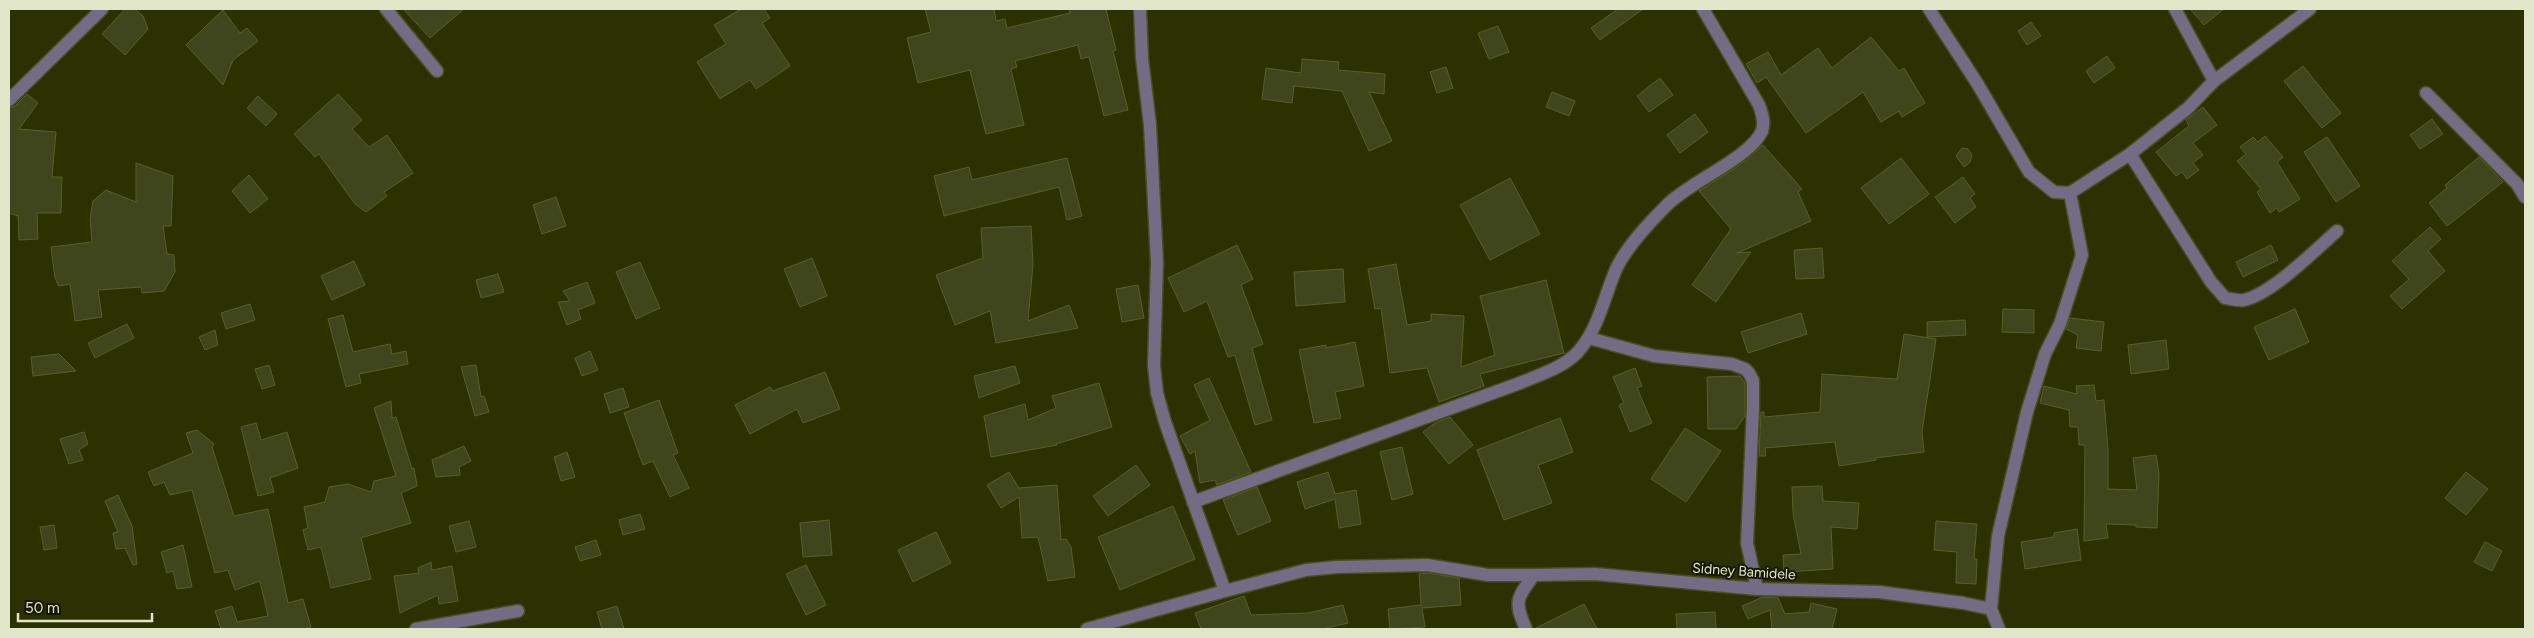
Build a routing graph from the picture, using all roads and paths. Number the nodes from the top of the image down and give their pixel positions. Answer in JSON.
{"nodes":[{"id":1,"x":102,"y":9,"type":"edge"},
{"id":2,"x":386,"y":9,"type":"edge"},
{"id":3,"x":1140,"y":9,"type":"edge"},
{"id":4,"x":1703,"y":9,"type":"edge"},
{"id":5,"x":1928,"y":9,"type":"edge"},
{"id":6,"x":2175,"y":9,"type":"edge"},
{"id":7,"x":2310,"y":9,"type":"edge"},
{"id":8,"x":437,"y":71,"type":"dead end"},
{"id":9,"x":2214,"y":81,"type":"junction"},
{"id":10,"x":2426,"y":93,"type":"dead end"},
{"id":11,"x":9,"y":100,"type":"edge"},
{"id":12,"x":2130,"y":154,"type":"junction"},
{"id":13,"x":2070,"y":193,"type":"junction"},
{"id":14,"x":2525,"y":197,"type":"edge"},
{"id":15,"x":2337,"y":231,"type":"dead end"},
{"id":16,"x":1589,"y":338,"type":"junction"},
{"id":17,"x":1193,"y":502,"type":"junction"},
{"id":18,"x":1534,"y":575,"type":"junction"},
{"id":19,"x":1757,"y":589,"type":"junction"},
{"id":20,"x":1225,"y":591,"type":"junction"},
{"id":21,"x":1991,"y":609,"type":"junction"},
{"id":22,"x":518,"y":611,"type":"dead end"},
{"id":23,"x":416,"y":629,"type":"edge"},
{"id":24,"x":1087,"y":629,"type":"edge"},
{"id":25,"x":1526,"y":629,"type":"edge"},
{"id":26,"x":1999,"y":629,"type":"edge"}],
"edges":[{"from":1,"to":11,"type":"street"},
{"from":2,"to":8,"type":"street"},
{"from":3,"to":17,"type":"street"},
{"from":4,"to":16,"type":"street"},
{"from":5,"to":13,"type":"street"},
{"from":6,"to":9,"type":"street"},
{"from":7,"to":9,"type":"street"},
{"from":9,"to":12,"type":"street"},
{"from":10,"to":14,"type":"street"},
{"from":12,"to":13,"type":"street"},
{"from":12,"to":15,"type":"street"},
{"from":13,"to":21,"type":"street"},
{"from":16,"to":17,"type":"street"},
{"from":16,"to":19,"type":"street"},
{"from":17,"to":20,"type":"street"},
{"from":18,"to":19,"type":"street","name":"Sidney Bamidele"},
{"from":18,"to":20,"type":"street","name":"Sidney Bamidele"},
{"from":18,"to":25,"type":"street"},
{"from":19,"to":21,"type":"street","name":"Sidney Bamidele"},
{"from":20,"to":24,"type":"street","name":"Sidney Bamidele"},
{"from":21,"to":26,"type":"street"},
{"from":22,"to":23,"type":"street"}]}
